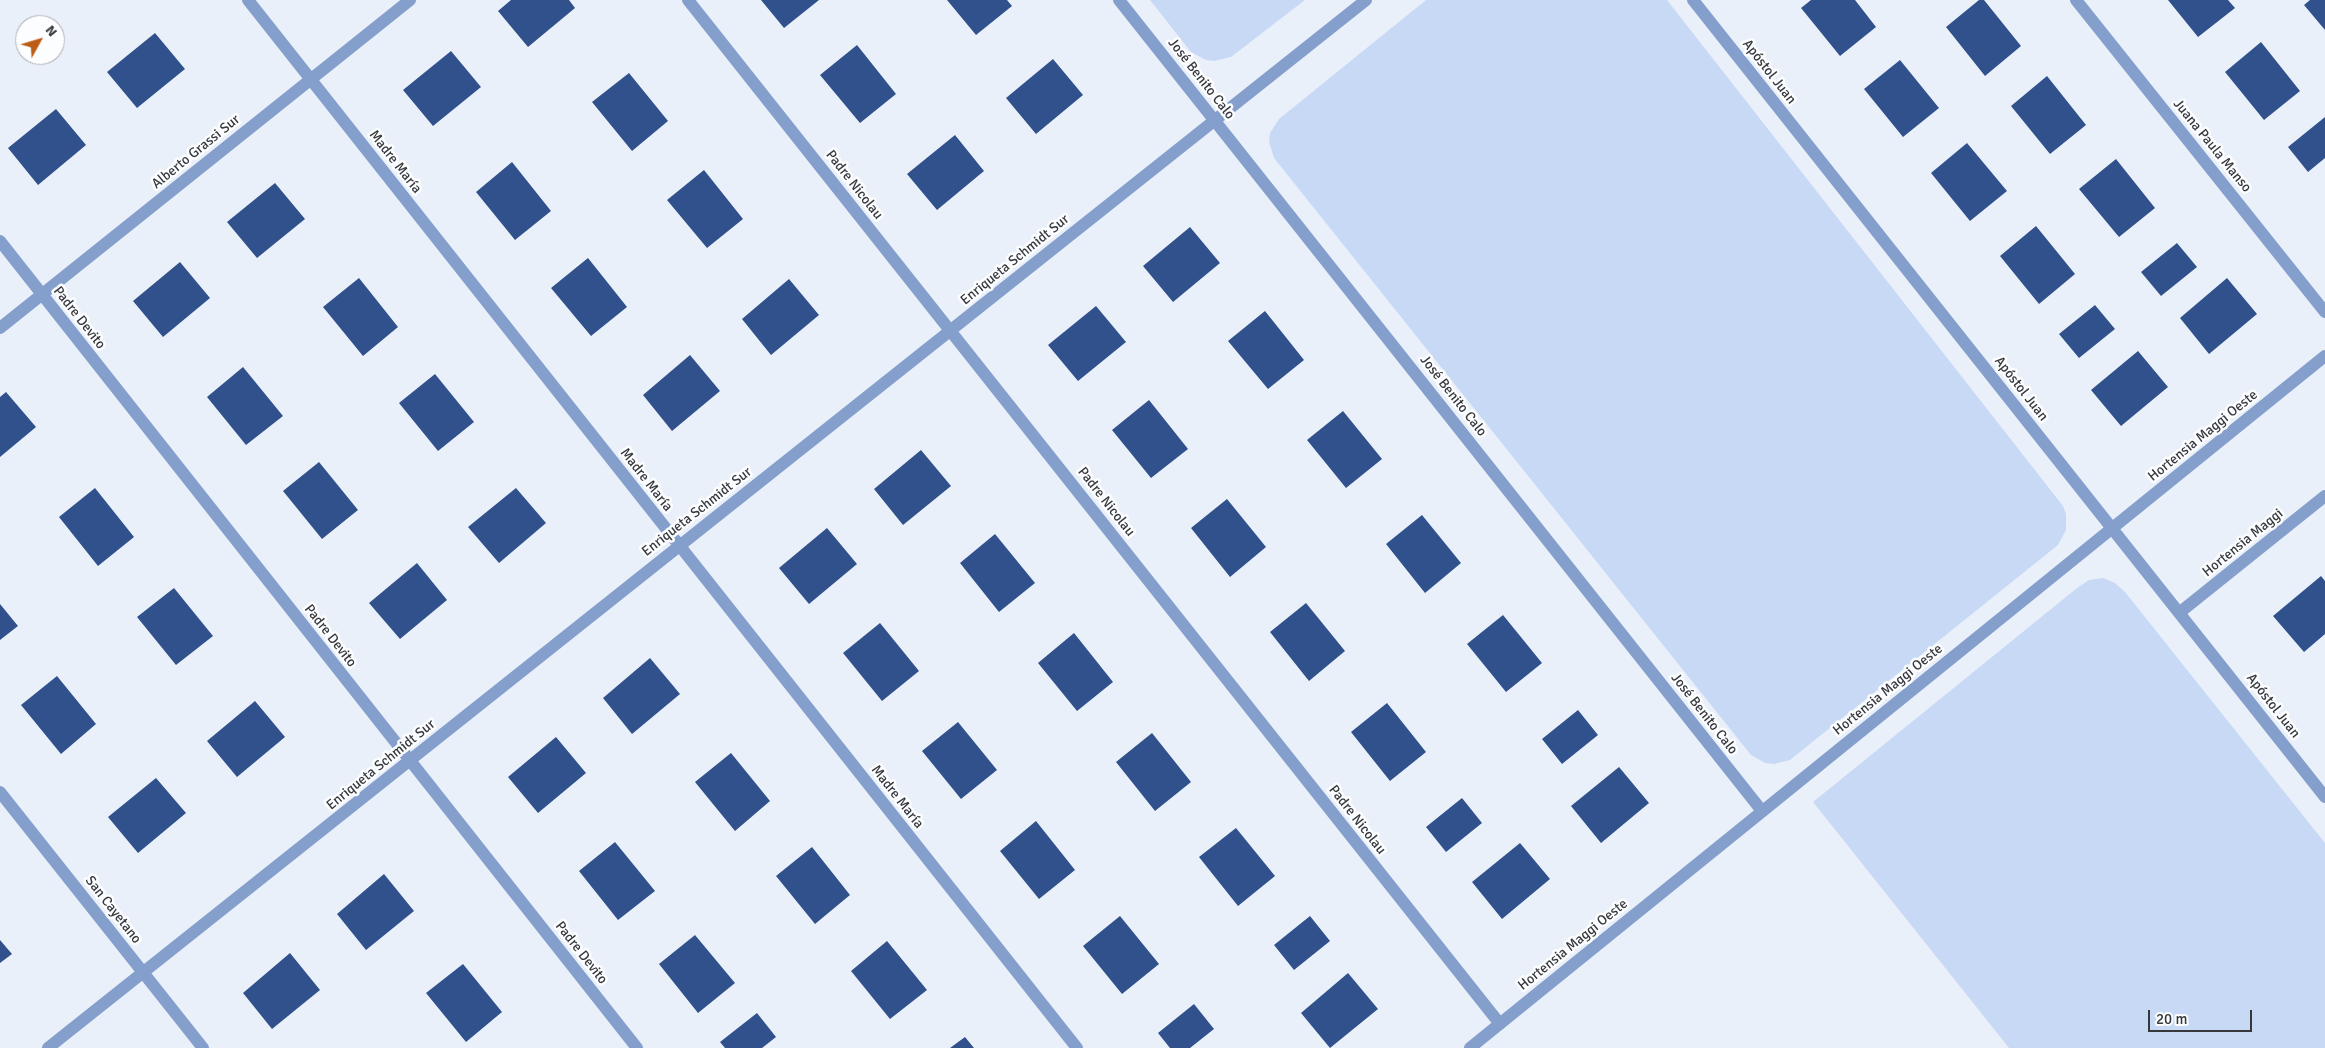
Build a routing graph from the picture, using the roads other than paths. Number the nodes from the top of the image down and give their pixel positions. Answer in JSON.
{"nodes":[{"id":1,"x":248,"y":0,"type":"edge"},
{"id":2,"x":410,"y":0,"type":"edge"},
{"id":3,"x":688,"y":0,"type":"edge"},
{"id":4,"x":1119,"y":0,"type":"edge"},
{"id":5,"x":1366,"y":0,"type":"edge"},
{"id":6,"x":1694,"y":0,"type":"edge"},
{"id":7,"x":2076,"y":0,"type":"edge"},
{"id":8,"x":311,"y":80,"type":"junction"},
{"id":9,"x":1215,"y":120,"type":"junction"},
{"id":10,"x":0,"y":242,"type":"edge"},
{"id":11,"x":42,"y":294,"type":"junction"},
{"id":12,"x":2325,"y":312,"type":"edge"},
{"id":13,"x":0,"y":328,"type":"edge"},
{"id":14,"x":950,"y":331,"type":"junction"},
{"id":15,"x":2325,"y":356,"type":"edge"},
{"id":16,"x":2325,"y":496,"type":"edge"},
{"id":17,"x":2112,"y":528,"type":"junction"},
{"id":18,"x":679,"y":546,"type":"junction"},
{"id":19,"x":2179,"y":613,"type":"junction"},
{"id":20,"x":410,"y":761,"type":"junction"},
{"id":21,"x":0,"y":792,"type":"edge"},
{"id":22,"x":2325,"y":797,"type":"edge"},
{"id":23,"x":1762,"y":811,"type":"junction"},
{"id":24,"x":143,"y":972,"type":"junction"},
{"id":25,"x":1500,"y":1024,"type":"junction"},
{"id":26,"x":48,"y":1048,"type":"edge"},
{"id":27,"x":203,"y":1048,"type":"edge"},
{"id":28,"x":637,"y":1048,"type":"edge"},
{"id":29,"x":1077,"y":1048,"type":"edge"},
{"id":30,"x":1470,"y":1048,"type":"edge"}],
"edges":[{"from":1,"to":8,"type":"street","name":"Madre María"},
{"from":2,"to":8,"type":"street","name":"Alberto Grassi Sur"},
{"from":3,"to":14,"type":"street","name":"Padre Nicolau"},
{"from":4,"to":9,"type":"street","name":"José Benito Calo"},
{"from":5,"to":9,"type":"street","name":"Enriqueta Schmidt Sur"},
{"from":6,"to":17,"type":"street","name":"Apóstol Juan"},
{"from":7,"to":12,"type":"street","name":"Juana Paula Manso"},
{"from":8,"to":11,"type":"street","name":"Alberto Grassi Sur"},
{"from":8,"to":18,"type":"street","name":"Madre María"},
{"from":9,"to":14,"type":"street","name":"Enriqueta Schmidt Sur"},
{"from":9,"to":23,"type":"street","name":"José Benito Calo"},
{"from":10,"to":11,"type":"street","name":"Padre Devito"},
{"from":11,"to":13,"type":"street","name":"Alberto Grassi Sur"},
{"from":11,"to":20,"type":"street","name":"Padre Devito"},
{"from":14,"to":18,"type":"street","name":"Enriqueta Schmidt Sur"},
{"from":14,"to":25,"type":"street","name":"Padre Nicolau"},
{"from":15,"to":17,"type":"street","name":"Hortensia Maggi Oeste"},
{"from":16,"to":19,"type":"street","name":"Hortensia Maggi"},
{"from":17,"to":19,"type":"street","name":"Apóstol Juan"},
{"from":17,"to":23,"type":"street","name":"Hortensia Maggi Oeste"},
{"from":18,"to":20,"type":"street","name":"Enriqueta Schmidt Sur"},
{"from":18,"to":29,"type":"street","name":"Madre María"},
{"from":19,"to":22,"type":"street","name":"Apóstol Juan"},
{"from":20,"to":24,"type":"street","name":"Enriqueta Schmidt Sur"},
{"from":20,"to":28,"type":"street","name":"Padre Devito"},
{"from":21,"to":24,"type":"street","name":"San Cayetano"},
{"from":23,"to":25,"type":"street","name":"Hortensia Maggi Oeste"},
{"from":24,"to":26,"type":"street","name":"Enriqueta Schmidt Sur"},
{"from":24,"to":27,"type":"street","name":"San Cayetano"},
{"from":25,"to":30,"type":"street","name":"Hortensia Maggi Oeste"}]}
